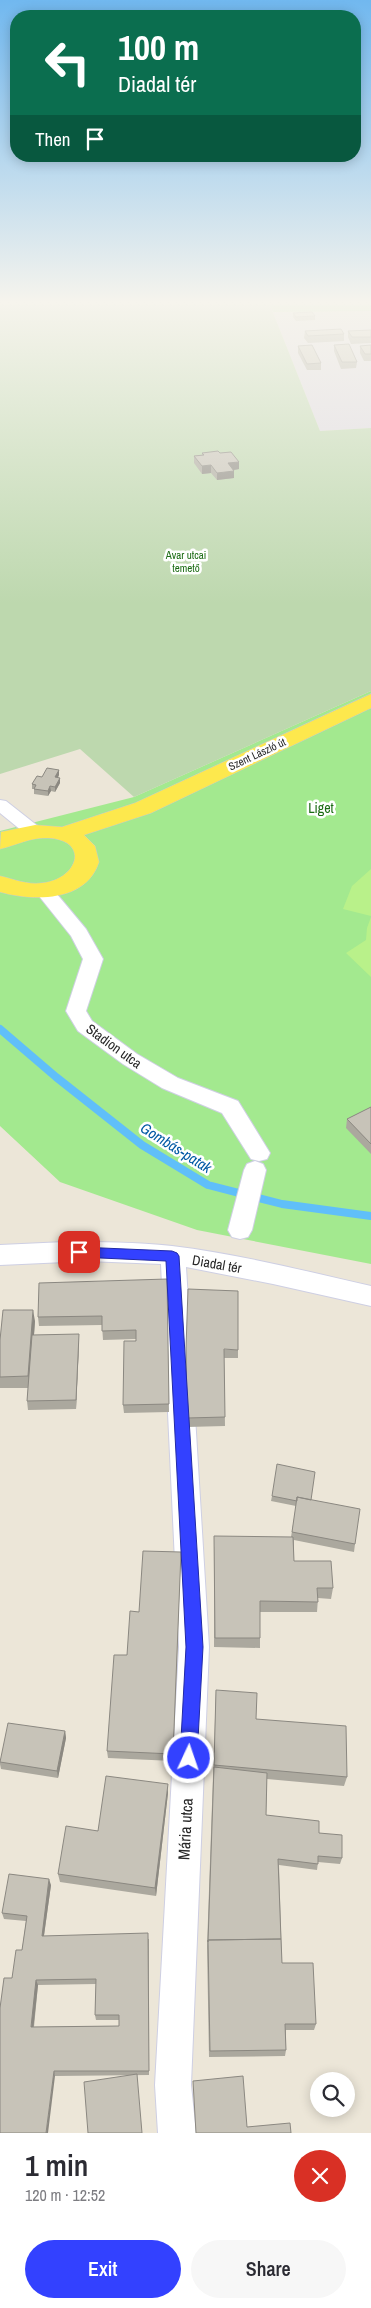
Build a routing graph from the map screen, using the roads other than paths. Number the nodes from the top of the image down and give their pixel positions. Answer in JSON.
{"nodes":[{"id":1,"x":371,"y":700,"type":"edge"},
{"id":2,"x":0,"y":805,"type":"edge"},
{"id":3,"x":143,"y":808,"type":"junction"},
{"id":4,"x":33,"y":831,"type":"junction"},
{"id":5,"x":63,"y":834,"type":"junction"},
{"id":6,"x":1,"y":837,"type":"edge"},
{"id":7,"x":85,"y":849,"type":"junction"},
{"id":8,"x":3,"y":887,"type":"edge"},
{"id":9,"x":44,"y":891,"type":"junction"},
{"id":10,"x":240,"y":1230,"type":"dead end"},
{"id":11,"x":0,"y":1255,"type":"edge"},
{"id":12,"x":172,"y":1256,"type":"junction"},
{"id":13,"x":371,"y":1296,"type":"edge"},
{"id":14,"x":177,"y":2133,"type":"edge"}],
"edges":[{"from":1,"to":3,"type":"main road","name":"Szent László út"},
{"from":2,"to":4,"type":"street"},
{"from":3,"to":5,"type":"main road"},
{"from":3,"to":7,"type":"main road"},
{"from":4,"to":5,"type":"main road"},
{"from":4,"to":6,"type":"main road"},
{"from":5,"to":7,"type":"main road"},
{"from":7,"to":9,"type":"main road"},
{"from":8,"to":9,"type":"main road"},
{"from":9,"to":10,"type":"street","name":"Stadion utca"},
{"from":11,"to":12,"type":"street","name":"Diadal tér"},
{"from":12,"to":13,"type":"street","name":"Diadal tér"},
{"from":12,"to":14,"type":"street","name":"Mária utca"}]}
